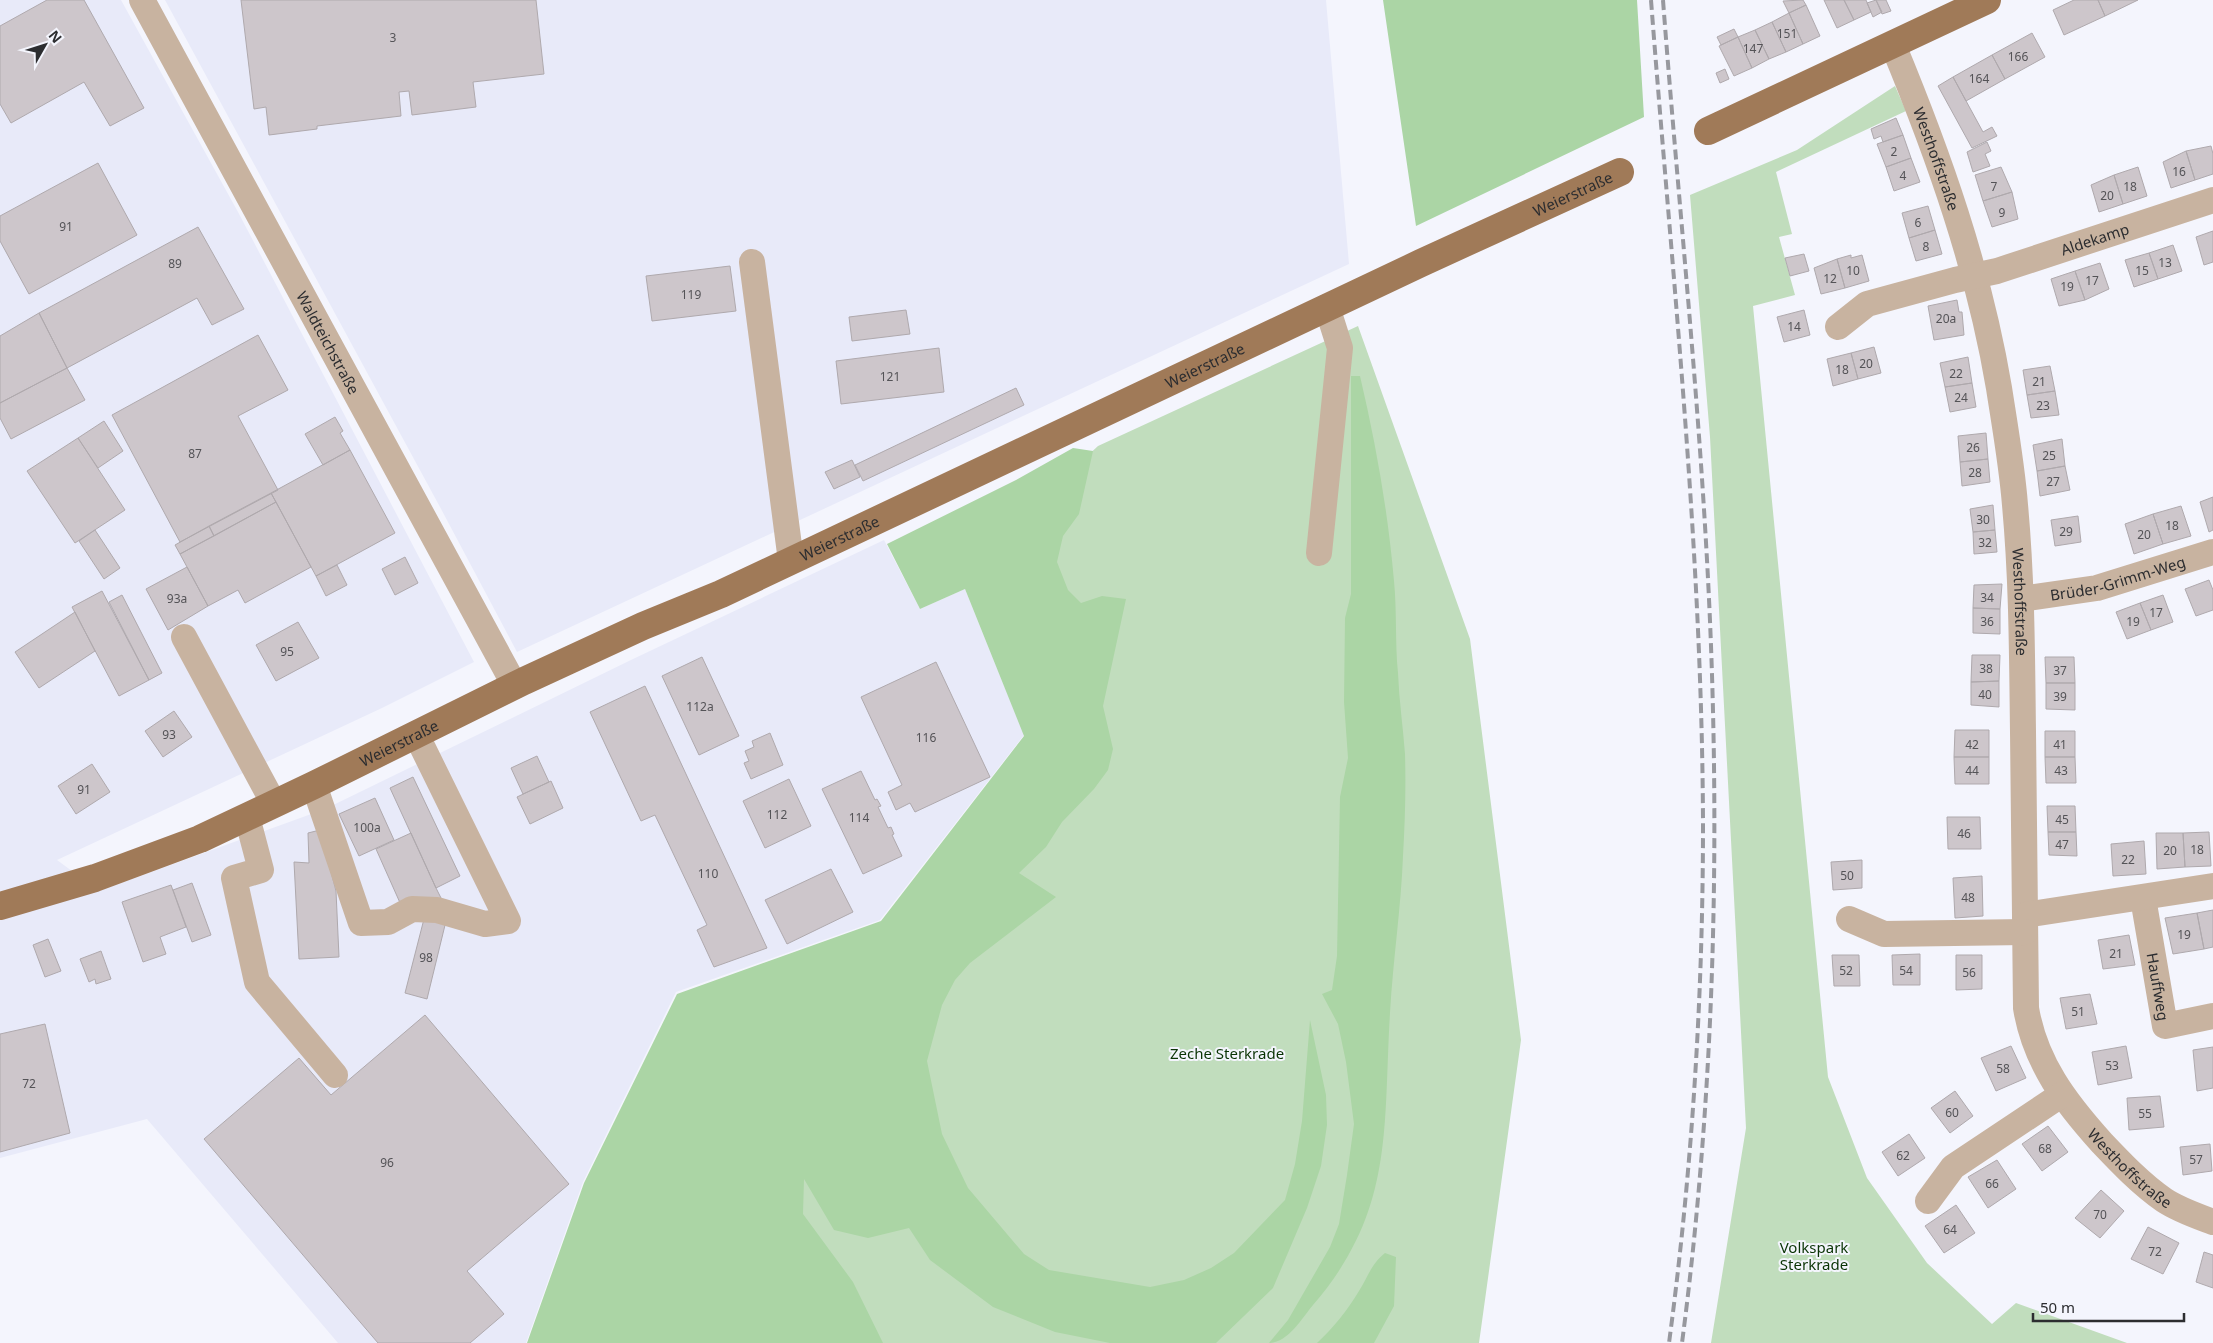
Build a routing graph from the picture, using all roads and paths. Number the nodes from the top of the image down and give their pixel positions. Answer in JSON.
{"nodes":[{"id":1,"x":142,"y":0,"type":"edge"},
{"id":2,"x":1987,"y":0,"type":"edge"},
{"id":3,"x":1893,"y":44,"type":"junction"},
{"id":4,"x":1708,"y":132,"type":"dead end"},
{"id":5,"x":1620,"y":172,"type":"dead end"},
{"id":6,"x":2213,"y":200,"type":"edge"},
{"id":7,"x":752,"y":262,"type":"dead end"},
{"id":8,"x":1975,"y":277,"type":"junction"},
{"id":9,"x":1327,"y":307,"type":"junction"},
{"id":10,"x":1838,"y":327,"type":"dead end"},
{"id":11,"x":2213,"y":552,"type":"edge"},
{"id":12,"x":1319,"y":553,"type":"dead end"},
{"id":13,"x":791,"y":561,"type":"junction"},
{"id":14,"x":2021,"y":599,"type":"junction"},
{"id":15,"x":184,"y":637,"type":"dead end"},
{"id":16,"x":515,"y":686,"type":"junction"},
{"id":17,"x":416,"y":734,"type":"junction"},
{"id":18,"x":314,"y":785,"type":"junction"},
{"id":19,"x":274,"y":804,"type":"junction"},
{"id":20,"x":247,"y":817,"type":"junction"},
{"id":21,"x":2213,"y":886,"type":"edge"},
{"id":22,"x":2142,"y":898,"type":"junction"},
{"id":23,"x":0,"y":906,"type":"edge"},
{"id":24,"x":1848,"y":919,"type":"dead end"},
{"id":25,"x":2025,"y":923,"type":"junction"},
{"id":26,"x":2213,"y":1016,"type":"edge"},
{"id":27,"x":335,"y":1075,"type":"dead end"},
{"id":28,"x":2061,"y":1095,"type":"junction"},
{"id":29,"x":1928,"y":1201,"type":"dead end"},
{"id":30,"x":2213,"y":1222,"type":"edge"}],
"edges":[{"from":1,"to":16,"type":"street","name":"Waldteichstraße"},
{"from":2,"to":3,"type":"main road"},
{"from":3,"to":4,"type":"main road"},
{"from":3,"to":8,"type":"street","name":"Westhoffstraße"},
{"from":5,"to":9,"type":"main road","name":"Weierstraße"},
{"from":6,"to":8,"type":"street","name":"Aldekamp"},
{"from":7,"to":13,"type":"street","name":"Weierstraße"},
{"from":8,"to":10,"type":"street"},
{"from":8,"to":14,"type":"street","name":"Westhoffstraße"},
{"from":9,"to":12,"type":"street"},
{"from":9,"to":13,"type":"main road","name":"Weierstraße"},
{"from":11,"to":14,"type":"street","name":"Brüder-Grimm-Weg"},
{"from":13,"to":16,"type":"main road","name":"Weierstraße"},
{"from":14,"to":25,"type":"street","name":"Westhoffstraße"},
{"from":15,"to":19,"type":"street"},
{"from":16,"to":17,"type":"main road","name":"Weierstraße"},
{"from":17,"to":18,"type":"main road","name":"Weierstraße"},
{"from":17,"to":18,"type":"street"},
{"from":18,"to":19,"type":"main road","name":"Weierstraße"},
{"from":19,"to":20,"type":"main road","name":"Weierstraße"},
{"from":20,"to":23,"type":"main road","name":"Weierstraße"},
{"from":20,"to":27,"type":"street"},
{"from":21,"to":22,"type":"street"},
{"from":22,"to":25,"type":"street"},
{"from":22,"to":26,"type":"street","name":"Hauffweg"},
{"from":24,"to":25,"type":"street"},
{"from":25,"to":28,"type":"street","name":"Westhoffstraße"},
{"from":28,"to":29,"type":"street"},
{"from":28,"to":30,"type":"street","name":"Westhoffstraße"}]}
